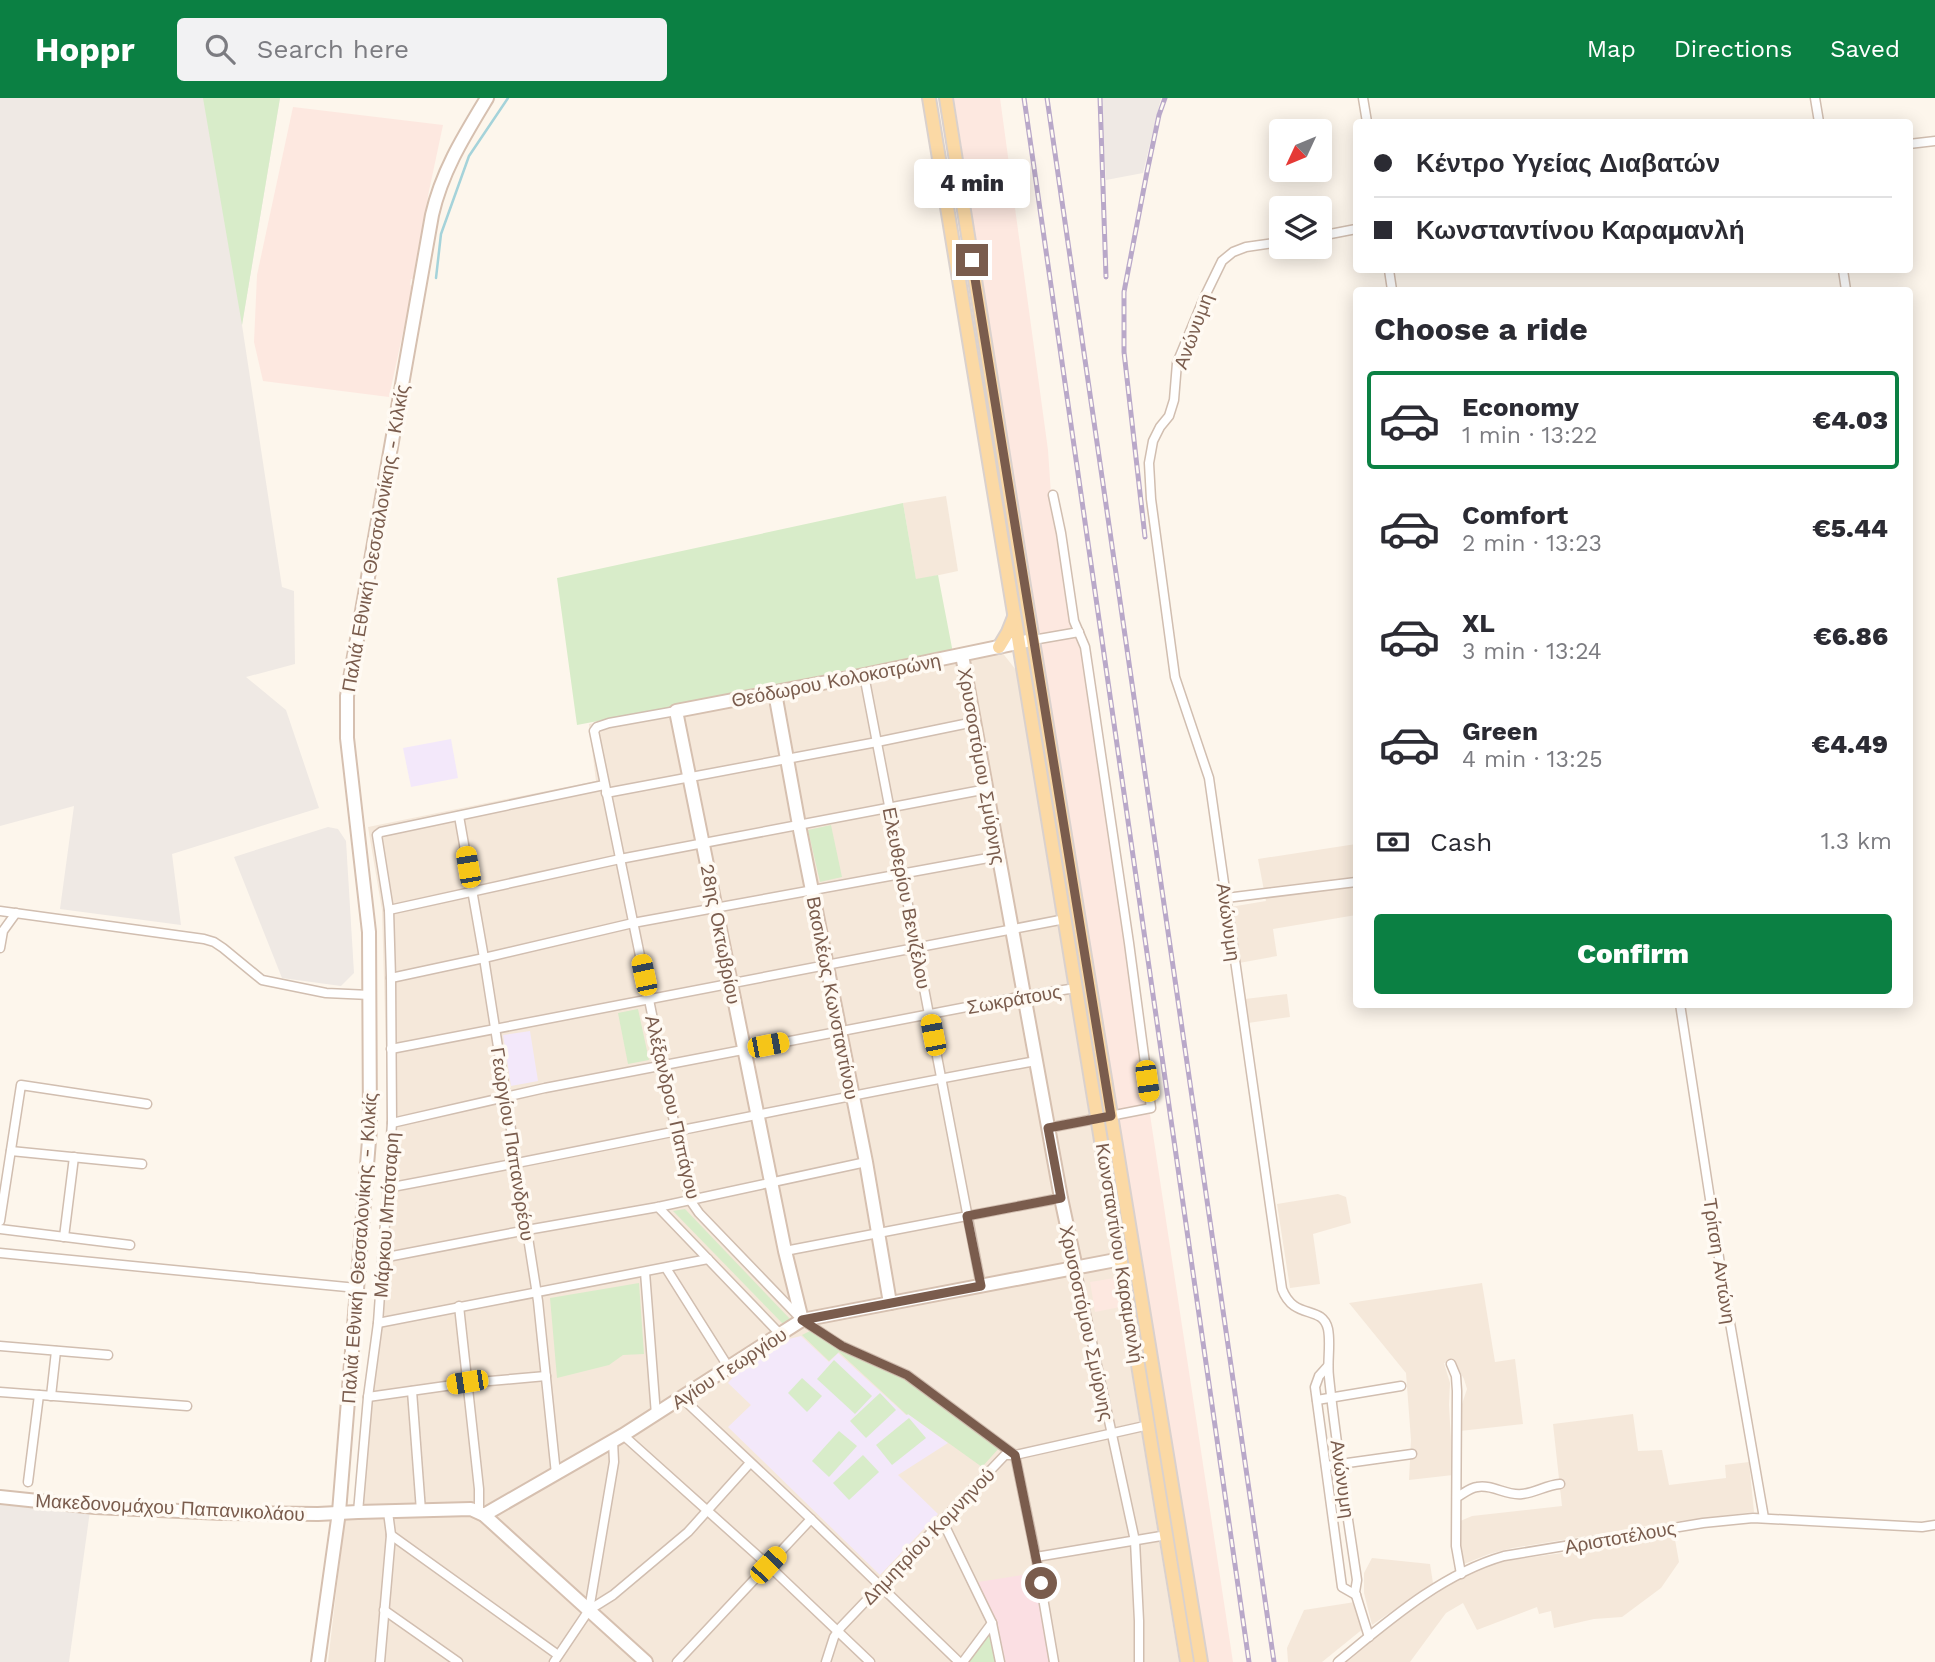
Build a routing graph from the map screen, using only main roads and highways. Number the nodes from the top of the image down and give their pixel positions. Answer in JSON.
{"nodes":[{"id":1,"x":929,"y":98,"type":"edge"},
{"id":2,"x":946,"y":98,"type":"edge"},
{"id":3,"x":1014,"y":616,"type":"junction"},
{"id":4,"x":999,"y":647,"type":"road end"},
{"id":5,"x":1187,"y":1662,"type":"edge"},
{"id":6,"x":1201,"y":1662,"type":"edge"}],
"edges":[{"from":1,"to":3,"type":"main road","name":"Κωνσταντίνου Καραμανλή"},
{"from":2,"to":6,"type":"main road","name":"Κωνσταντίνου Καραμανλή"},
{"from":3,"to":4,"type":"main road"},
{"from":3,"to":5,"type":"main road","name":"Κωνσταντίνου Καραμανλή"}]}
